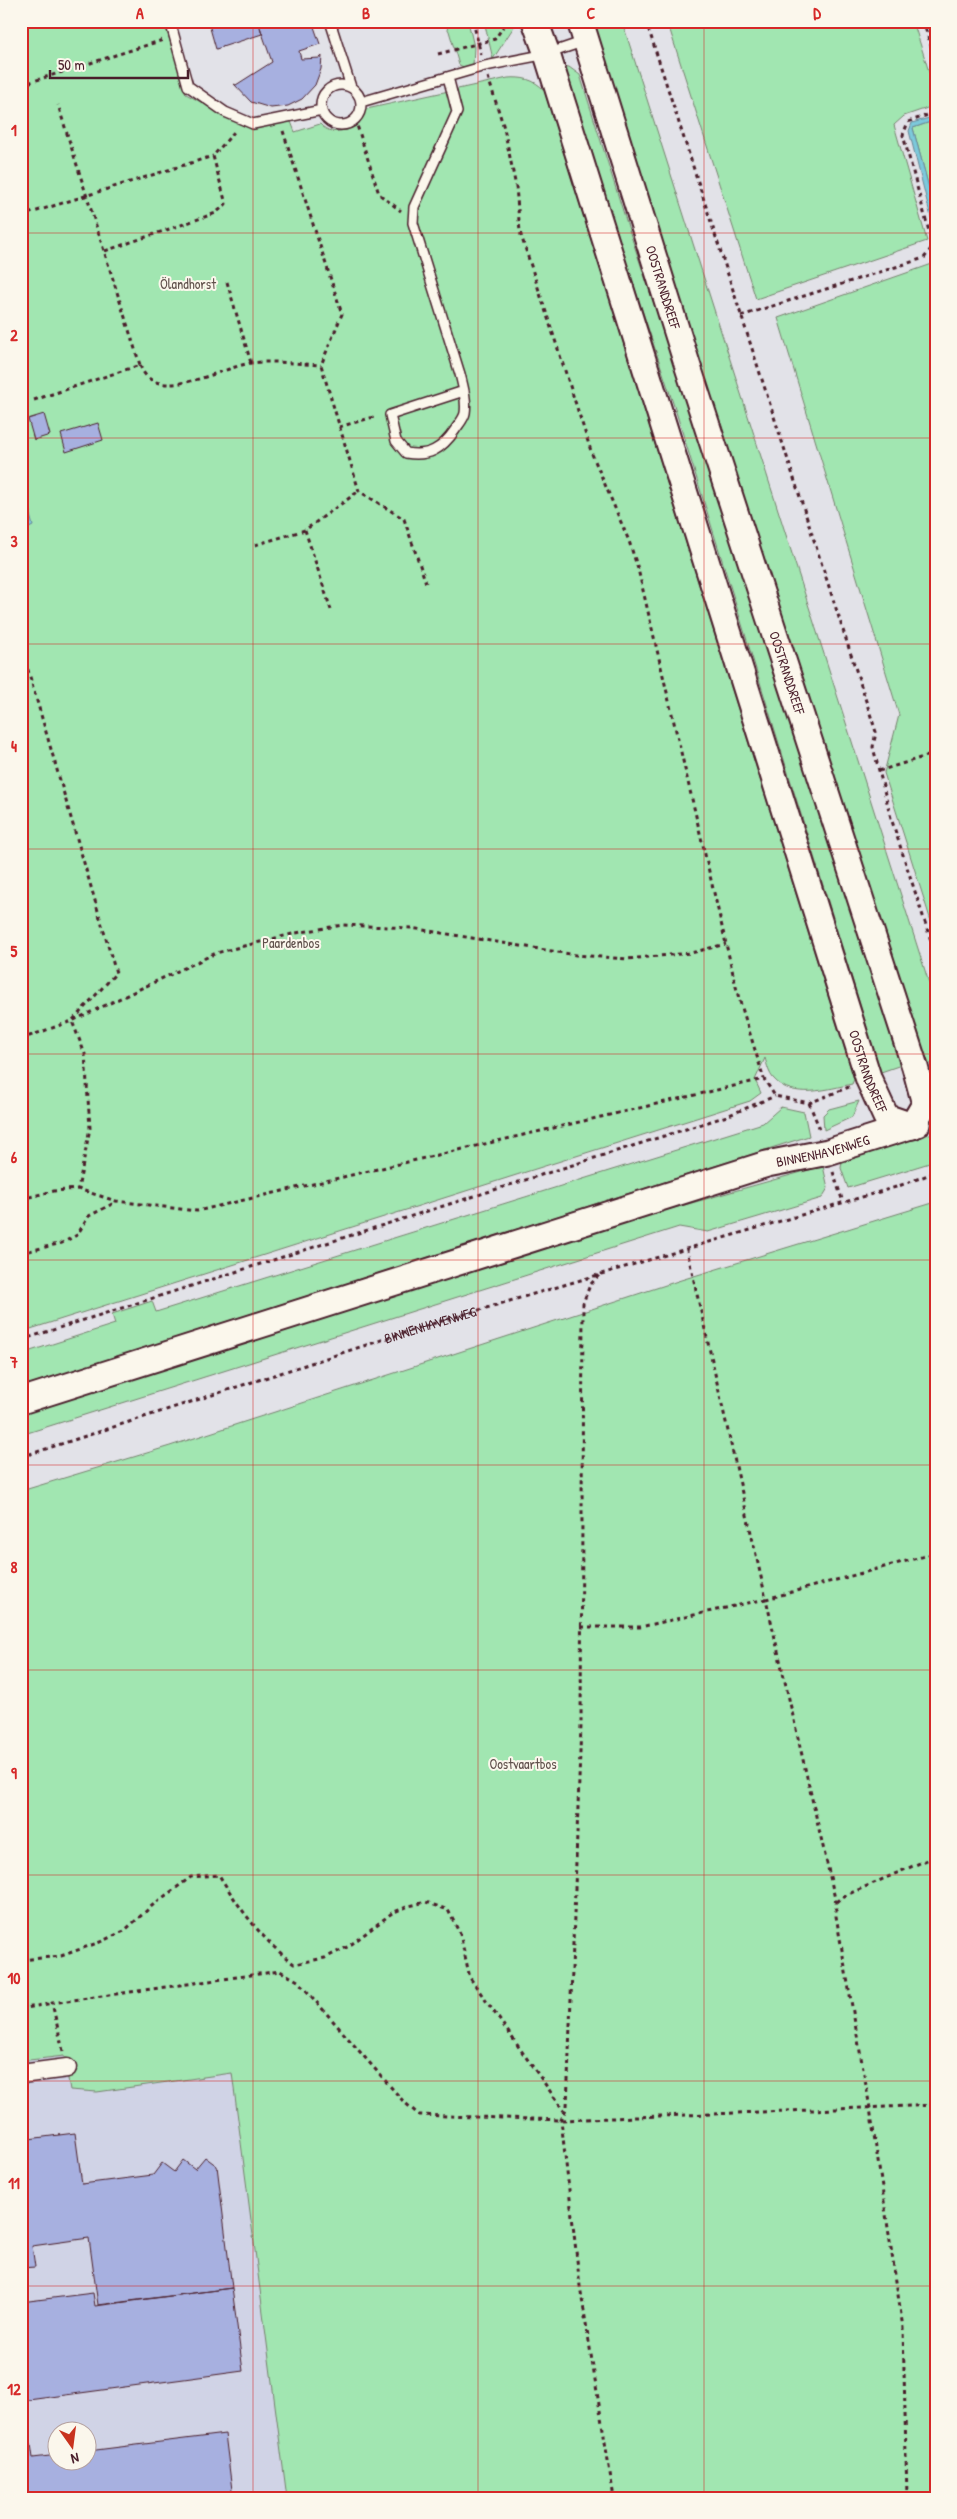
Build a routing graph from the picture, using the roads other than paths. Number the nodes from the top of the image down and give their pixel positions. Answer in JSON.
{"nodes":[{"id":1,"x":170,"y":21,"type":"edge"},
{"id":2,"x":330,"y":21,"type":"edge"},
{"id":3,"x":534,"y":21,"type":"edge"},
{"id":4,"x":583,"y":31,"type":"edge"},
{"id":5,"x":547,"y":54,"type":"junction"},
{"id":6,"x":448,"y":77,"type":"junction"},
{"id":7,"x":352,"y":87,"type":"junction"},
{"id":8,"x":361,"y":102,"type":"junction"},
{"id":9,"x":322,"y":110,"type":"junction"},
{"id":10,"x":464,"y":391,"type":"junction"},
{"id":11,"x":932,"y":1108,"type":"edge"},
{"id":12,"x":886,"y":1117,"type":"junction"},
{"id":13,"x":912,"y":1126,"type":"junction"},
{"id":14,"x":767,"y":1164,"type":"junction"},
{"id":15,"x":21,"y":1401,"type":"edge"},
{"id":16,"x":67,"y":2068,"type":"road end"},
{"id":17,"x":21,"y":2074,"type":"edge"}],
"edges":[{"from":1,"to":9,"type":"lane"},
{"from":2,"to":7,"type":"lane"},
{"from":3,"to":5,"type":"main road","name":"OOSTRANDDREEF"},
{"from":4,"to":5,"type":"lane","name":"OOSTRANDDREEF"},
{"from":4,"to":11,"type":"main road","name":"OOSTRANDDREEF"},
{"from":5,"to":6,"type":"lane"},
{"from":5,"to":12,"type":"main road","name":"OOSTRANDDREEF"},
{"from":6,"to":8,"type":"lane"},
{"from":6,"to":10,"type":"lane"},
{"from":7,"to":8,"type":"lane"},
{"from":7,"to":9,"type":"lane"},
{"from":8,"to":9,"type":"lane"},
{"from":10,"to":10,"type":"lane"},
{"from":11,"to":12,"type":"main road","name":"BINNENHAVENWEG"},
{"from":11,"to":13,"type":"main road"},
{"from":12,"to":13,"type":"main road","name":"OOSTRANDDREEF"},
{"from":12,"to":14,"type":"main road","name":"BINNENHAVENWEG"},
{"from":13,"to":14,"type":"main road","name":"BINNENHAVENWEG"},
{"from":14,"to":15,"type":"main road","name":"BINNENHAVENWEG"},
{"from":16,"to":17,"type":"street"}]}
